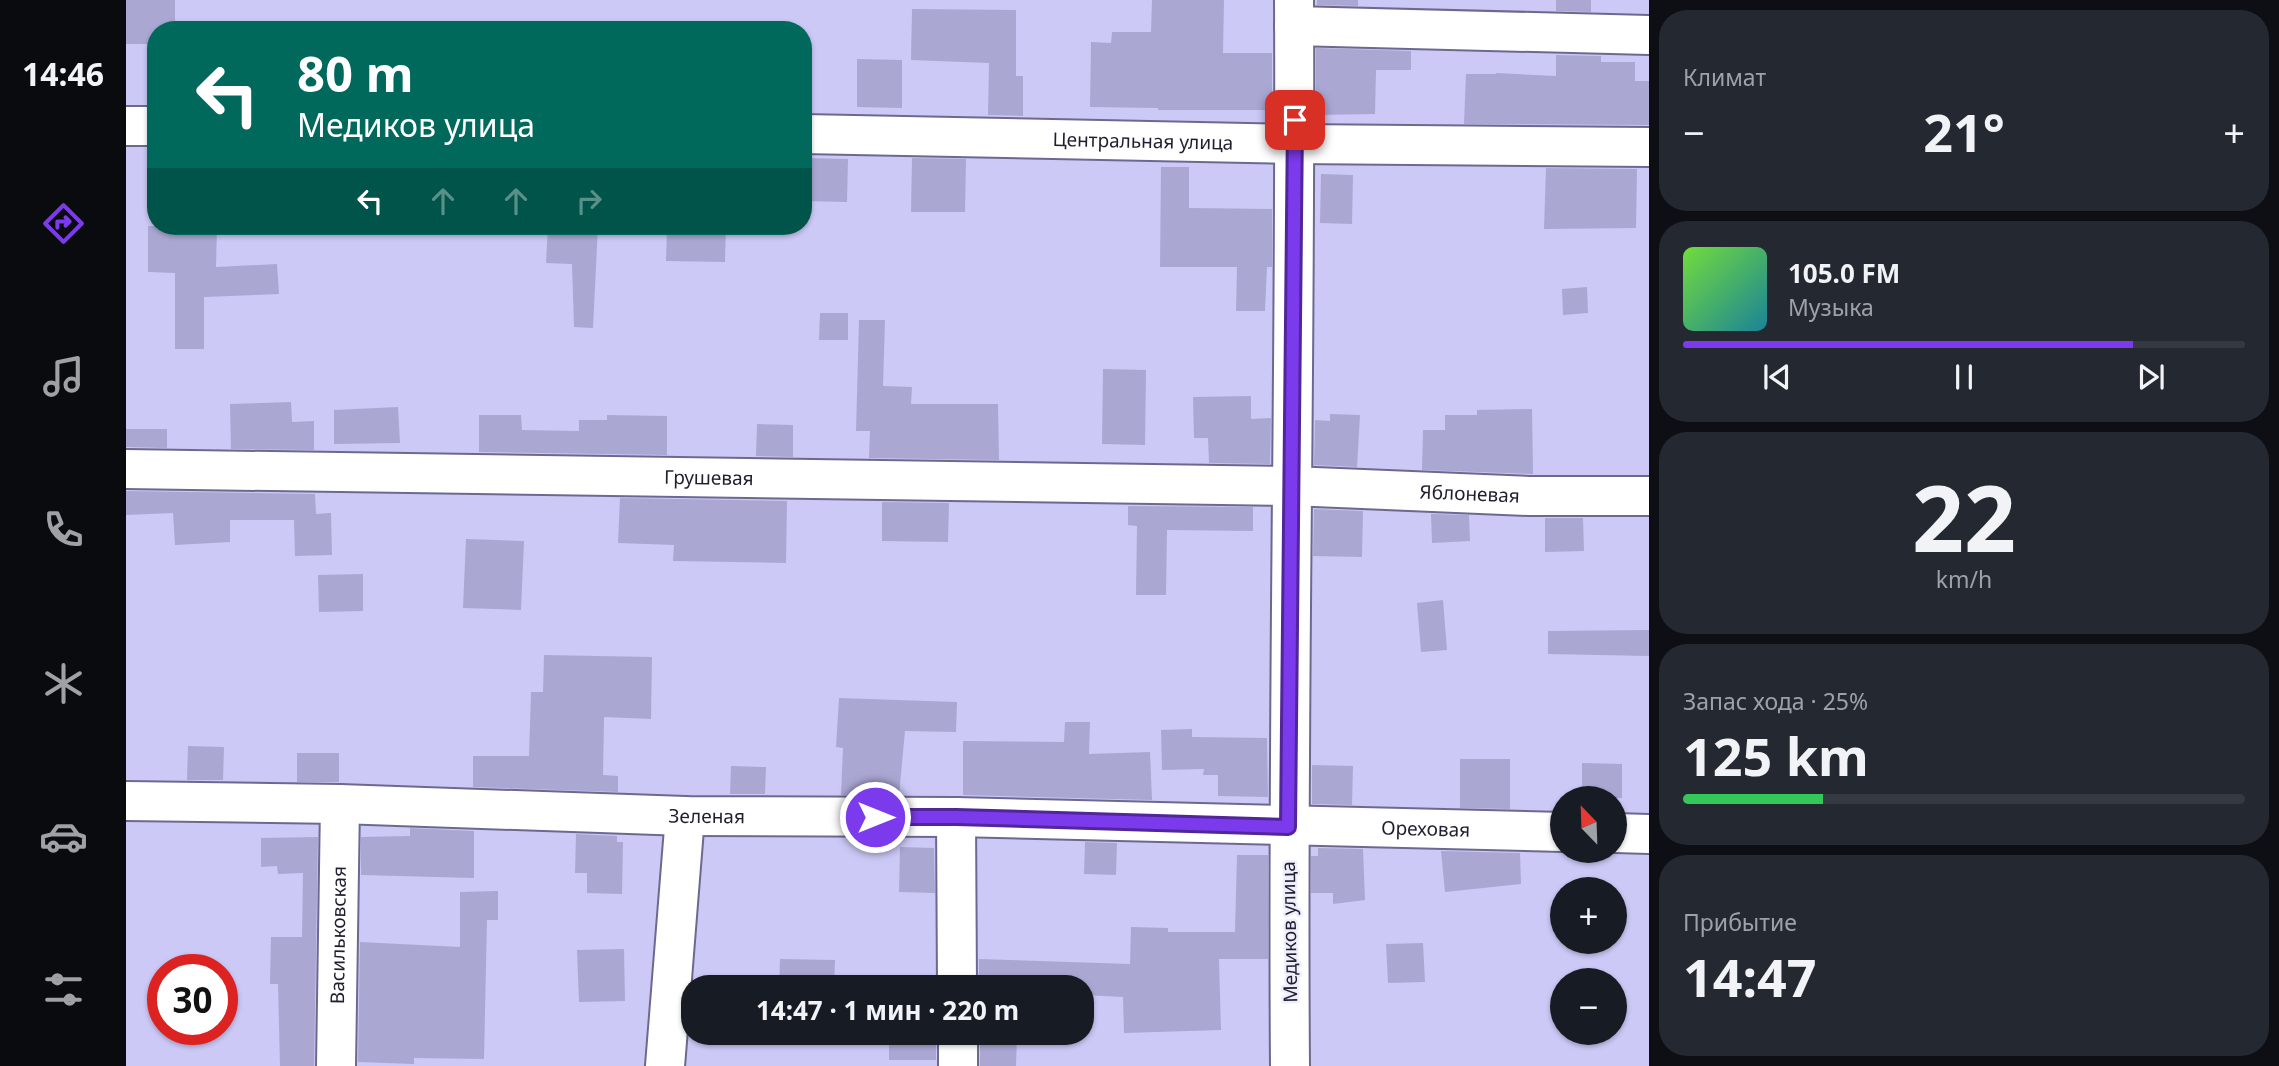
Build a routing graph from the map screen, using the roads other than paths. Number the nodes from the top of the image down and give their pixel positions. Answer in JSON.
{"nodes":[{"id":1,"x":1294,"y":13,"type":"edge"},
{"id":2,"x":1649,"y":35,"type":"edge"},
{"id":3,"x":126,"y":126,"type":"edge"},
{"id":4,"x":147,"y":126,"type":"edge"},
{"id":5,"x":812,"y":134,"type":"edge"},
{"id":6,"x":1296,"y":144,"type":"junction"},
{"id":7,"x":1649,"y":147,"type":"edge"},
{"id":8,"x":126,"y":468,"type":"edge"},
{"id":9,"x":1291,"y":486,"type":"junction"},
{"id":10,"x":1649,"y":496,"type":"edge"},
{"id":11,"x":126,"y":802,"type":"edge"},
{"id":12,"x":340,"y":804,"type":"junction"},
{"id":13,"x":685,"y":816,"type":"junction"},
{"id":14,"x":956,"y":817,"type":"junction"},
{"id":15,"x":1288,"y":827,"type":"junction"},
{"id":16,"x":1550,"y":832,"type":"edge"},
{"id":17,"x":1628,"y":833,"type":"edge"},
{"id":18,"x":1649,"y":834,"type":"edge"},
{"id":19,"x":957,"y":975,"type":"edge"},
{"id":20,"x":958,"y":1045,"type":"edge"},
{"id":21,"x":336,"y":1066,"type":"edge"},
{"id":22,"x":665,"y":1066,"type":"edge"},
{"id":23,"x":958,"y":1066,"type":"edge"},
{"id":24,"x":1290,"y":1066,"type":"edge"}],
"edges":[{"from":1,"to":2,"type":"street"},
{"from":1,"to":6,"type":"street","name":"Медиков улица"},
{"from":3,"to":4,"type":"street"},
{"from":5,"to":6,"type":"street","name":"Центральная улица"},
{"from":6,"to":7,"type":"street","name":"Центральная улица"},
{"from":6,"to":9,"type":"street","name":"Медиков улица"},
{"from":8,"to":9,"type":"street","name":"Грушевая"},
{"from":9,"to":10,"type":"street","name":"Яблоневая"},
{"from":9,"to":15,"type":"street","name":"Медиков улица"},
{"from":11,"to":12,"type":"street","name":"Зеленая"},
{"from":12,"to":13,"type":"street","name":"Зеленая"},
{"from":12,"to":21,"type":"street","name":"Васильковская"},
{"from":13,"to":14,"type":"street","name":"Зеленая"},
{"from":13,"to":22,"type":"street"},
{"from":14,"to":15,"type":"street","name":"Зеленая"},
{"from":14,"to":19,"type":"street"},
{"from":15,"to":16,"type":"street","name":"Ореховая"},
{"from":15,"to":24,"type":"street","name":"Медиков улица"},
{"from":17,"to":18,"type":"street"},
{"from":20,"to":23,"type":"street"}]}
